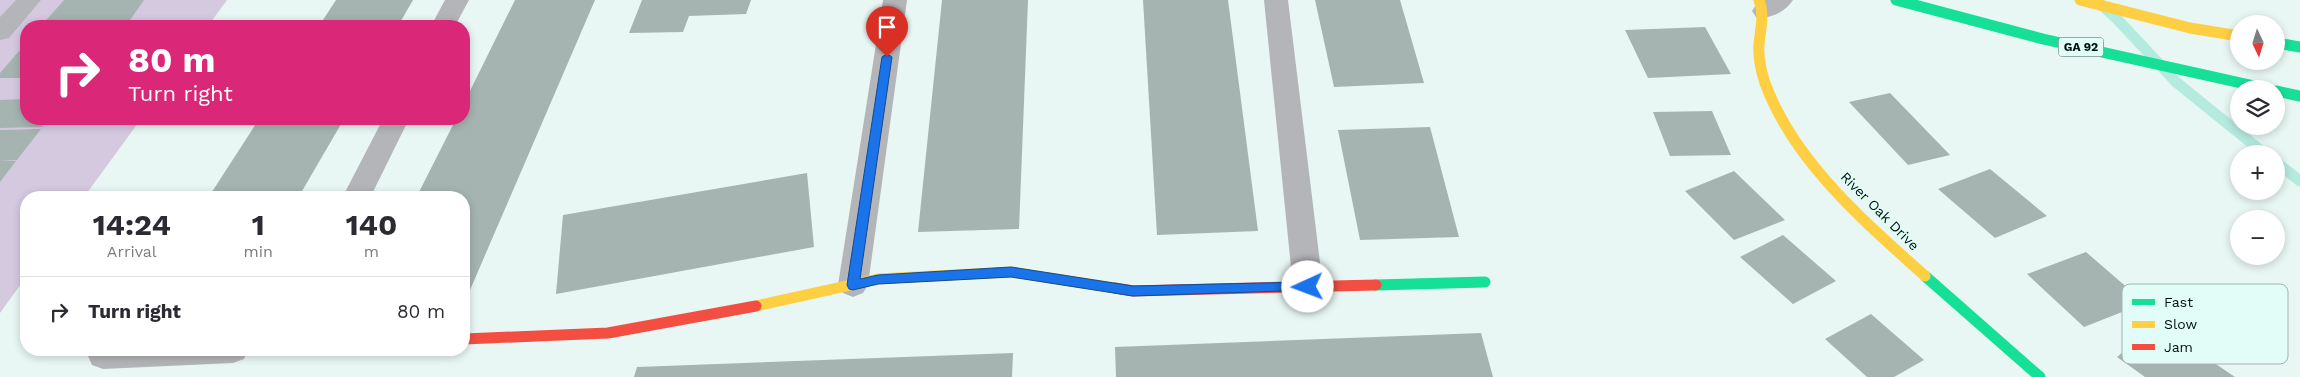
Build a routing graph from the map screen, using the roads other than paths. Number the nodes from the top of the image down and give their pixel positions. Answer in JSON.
{"nodes":[{"id":1,"x":29,"y":0,"type":"edge"},
{"id":2,"x":457,"y":0,"type":"edge"},
{"id":3,"x":895,"y":0,"type":"edge"},
{"id":4,"x":1276,"y":0,"type":"edge"},
{"id":5,"x":1896,"y":0,"type":"edge"},
{"id":6,"x":2080,"y":0,"type":"edge"},
{"id":7,"x":1768,"y":4,"type":"edge"},
{"id":8,"x":446,"y":20,"type":"edge"},
{"id":9,"x":0,"y":32,"type":"edge"},
{"id":10,"x":2230,"y":35,"type":"edge"},
{"id":11,"x":2285,"y":44,"type":"edge"},
{"id":12,"x":2300,"y":47,"type":"edge"},
{"id":13,"x":2230,"y":81,"type":"edge"},
{"id":14,"x":2285,"y":92,"type":"edge"},
{"id":15,"x":2300,"y":96,"type":"edge"},
{"id":16,"x":393,"y":125,"type":"edge"},
{"id":17,"x":360,"y":191,"type":"edge"},
{"id":18,"x":1485,"y":282,"type":"dead end"},
{"id":19,"x":853,"y":285,"type":"junction"},
{"id":20,"x":1308,"y":287,"type":"junction"},
{"id":21,"x":470,"y":339,"type":"edge"},
{"id":22,"x":2040,"y":377,"type":"edge"}],
"edges":[{"from":1,"to":9,"type":"street"},
{"from":2,"to":8,"type":"street"},
{"from":3,"to":19,"type":"street"},
{"from":4,"to":20,"type":"street"},
{"from":5,"to":13,"type":"street","number":"GA 92"},
{"from":6,"to":10,"type":"street"},
{"from":7,"to":22,"type":"street","name":"River Oak Drive"},
{"from":11,"to":12,"type":"street"},
{"from":14,"to":15,"type":"street"},
{"from":16,"to":17,"type":"street"},
{"from":18,"to":20,"type":"street"},
{"from":19,"to":20,"type":"street"},
{"from":19,"to":21,"type":"street"}]}
